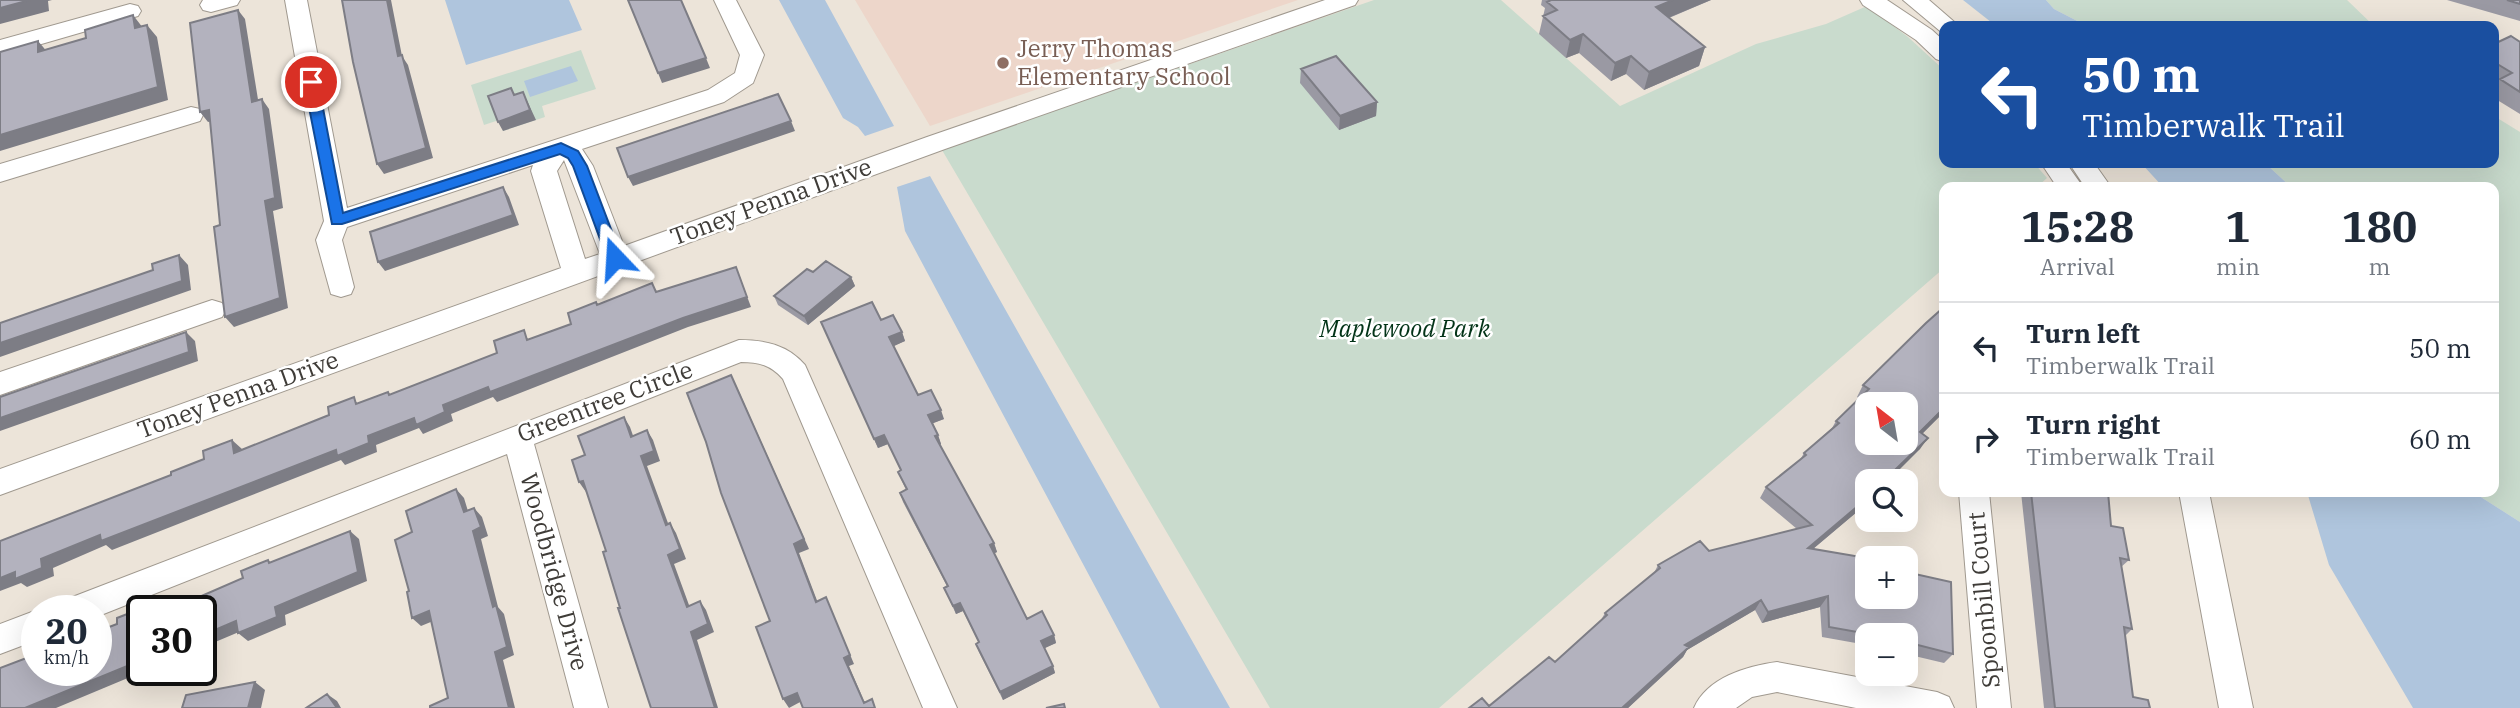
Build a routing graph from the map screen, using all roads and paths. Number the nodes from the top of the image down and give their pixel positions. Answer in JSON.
{"nodes":[{"id":1,"x":296,"y":0,"type":"edge"},
{"id":2,"x":725,"y":0,"type":"edge"},
{"id":3,"x":1347,"y":0,"type":"edge"},
{"id":4,"x":1871,"y":0,"type":"edge"},
{"id":5,"x":1914,"y":0,"type":"edge"},
{"id":6,"x":130,"y":11,"type":"dead end"},
{"id":7,"x":1941,"y":21,"type":"edge"},
{"id":8,"x":0,"y":48,"type":"edge"},
{"id":9,"x":1939,"y":49,"type":"edge"},
{"id":10,"x":191,"y":114,"type":"dead end"},
{"id":11,"x":561,"y":148,"type":"junction"},
{"id":12,"x":0,"y":173,"type":"edge"},
{"id":13,"x":337,"y":220,"type":"junction"},
{"id":14,"x":615,"y":258,"type":"junction"},
{"id":15,"x":576,"y":272,"type":"junction"},
{"id":16,"x":341,"y":287,"type":"dead end"},
{"id":17,"x":212,"y":310,"type":"dead end"},
{"id":18,"x":0,"y":384,"type":"edge"},
{"id":19,"x":517,"y":436,"type":"junction"},
{"id":20,"x":0,"y":482,"type":"edge"},
{"id":21,"x":1974,"y":497,"type":"edge"},
{"id":22,"x":2195,"y":497,"type":"edge"},
{"id":23,"x":112,"y":596,"type":"edge"},
{"id":24,"x":21,"y":631,"type":"edge"},
{"id":25,"x":0,"y":639,"type":"edge"},
{"id":26,"x":591,"y":708,"type":"edge"},
{"id":27,"x":940,"y":708,"type":"edge"},
{"id":28,"x":1711,"y":708,"type":"edge"},
{"id":29,"x":1937,"y":708,"type":"edge"},
{"id":30,"x":1994,"y":708,"type":"edge"},
{"id":31,"x":2236,"y":708,"type":"edge"}],
"edges":[{"from":1,"to":13,"type":"street"},
{"from":2,"to":11,"type":"street"},
{"from":3,"to":14,"type":"street","name":"Toney Penna Drive"},
{"from":4,"to":9,"type":"street"},
{"from":5,"to":7,"type":"street"},
{"from":6,"to":8,"type":"street"},
{"from":10,"to":12,"type":"street"},
{"from":11,"to":13,"type":"street"},
{"from":11,"to":14,"type":"street"},
{"from":11,"to":15,"type":"street"},
{"from":13,"to":16,"type":"street"},
{"from":14,"to":15,"type":"street","name":"Toney Penna Drive"},
{"from":15,"to":20,"type":"street","name":"Toney Penna Drive"},
{"from":17,"to":18,"type":"street"},
{"from":19,"to":23,"type":"street","name":"Greentree Circle"},
{"from":19,"to":26,"type":"street","name":"Woodbridge Drive"},
{"from":19,"to":27,"type":"street","name":"Greentree Circle"},
{"from":21,"to":30,"type":"street","name":"Spoonbill Court"},
{"from":22,"to":31,"type":"street"},
{"from":24,"to":25,"type":"street"},
{"from":28,"to":29,"type":"street"}]}
